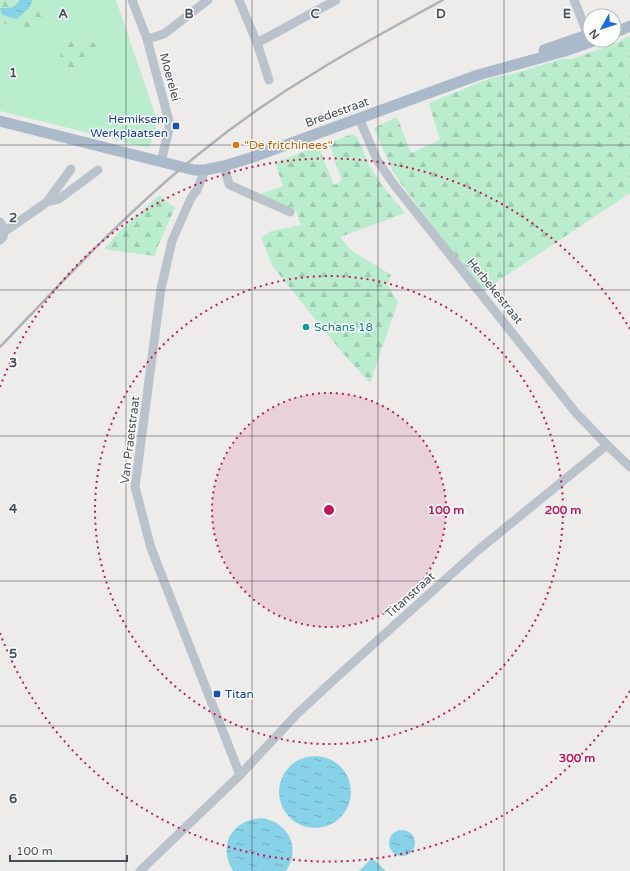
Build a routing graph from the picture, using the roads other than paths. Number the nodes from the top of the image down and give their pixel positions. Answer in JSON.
{"nodes":[{"id":1,"x":132,"y":0,"type":"edge"},
{"id":2,"x":208,"y":0,"type":"edge"},
{"id":3,"x":239,"y":0,"type":"edge"},
{"id":4,"x":336,"y":0,"type":"edge"},
{"id":5,"x":574,"y":0,"type":"edge"},
{"id":6,"x":582,"y":17,"type":"edge"},
{"id":7,"x":147,"y":39,"type":"junction"},
{"id":8,"x":582,"y":41,"type":"edge"},
{"id":9,"x":256,"y":43,"type":"junction"},
{"id":10,"x":269,"y":80,"type":"dead end"},
{"id":11,"x":359,"y":118,"type":"junction"},
{"id":12,"x":1,"y":122,"type":"edge"},
{"id":13,"x":161,"y":162,"type":"junction"},
{"id":14,"x":224,"y":166,"type":"junction"},
{"id":15,"x":71,"y":169,"type":"dead end"},
{"id":16,"x":98,"y":170,"type":"dead end"},
{"id":17,"x":204,"y":170,"type":"junction"},
{"id":18,"x":47,"y":202,"type":"junction"},
{"id":19,"x":290,"y":212,"type":"dead end"},
{"id":20,"x":0,"y":222,"type":"edge"},
{"id":21,"x":2,"y":236,"type":"edge"},
{"id":22,"x":607,"y":445,"type":"junction"},
{"id":23,"x":630,"y":466,"type":"edge"},
{"id":24,"x":240,"y":775,"type":"junction"},
{"id":25,"x":140,"y":871,"type":"edge"}],
"edges":[{"from":1,"to":7,"type":"street","name":"Moerelei"},
{"from":2,"to":7,"type":"street"},
{"from":3,"to":9,"type":"street"},
{"from":4,"to":9,"type":"street"},
{"from":5,"to":6,"type":"street"},
{"from":7,"to":13,"type":"street","name":"Moerelei"},
{"from":8,"to":11,"type":"main road","name":"Bredestraat"},
{"from":9,"to":10,"type":"street"},
{"from":11,"to":14,"type":"main road","name":"Bredestraat"},
{"from":11,"to":22,"type":"street","name":"Herbekestraat"},
{"from":12,"to":13,"type":"main road","name":"Bredestraat"},
{"from":13,"to":17,"type":"main road","name":"Bredestraat"},
{"from":14,"to":17,"type":"main road","name":"Bredestraat"},
{"from":14,"to":19,"type":"street"},
{"from":15,"to":18,"type":"street"},
{"from":16,"to":18,"type":"street"},
{"from":17,"to":24,"type":"street","name":"Van Praetstraat"},
{"from":18,"to":21,"type":"street"},
{"from":20,"to":21,"type":"street"},
{"from":22,"to":23,"type":"street","name":"Herbekestraat"},
{"from":22,"to":24,"type":"street","name":"Titanstraat"},
{"from":24,"to":25,"type":"street","name":"Titanstraat"}]}
